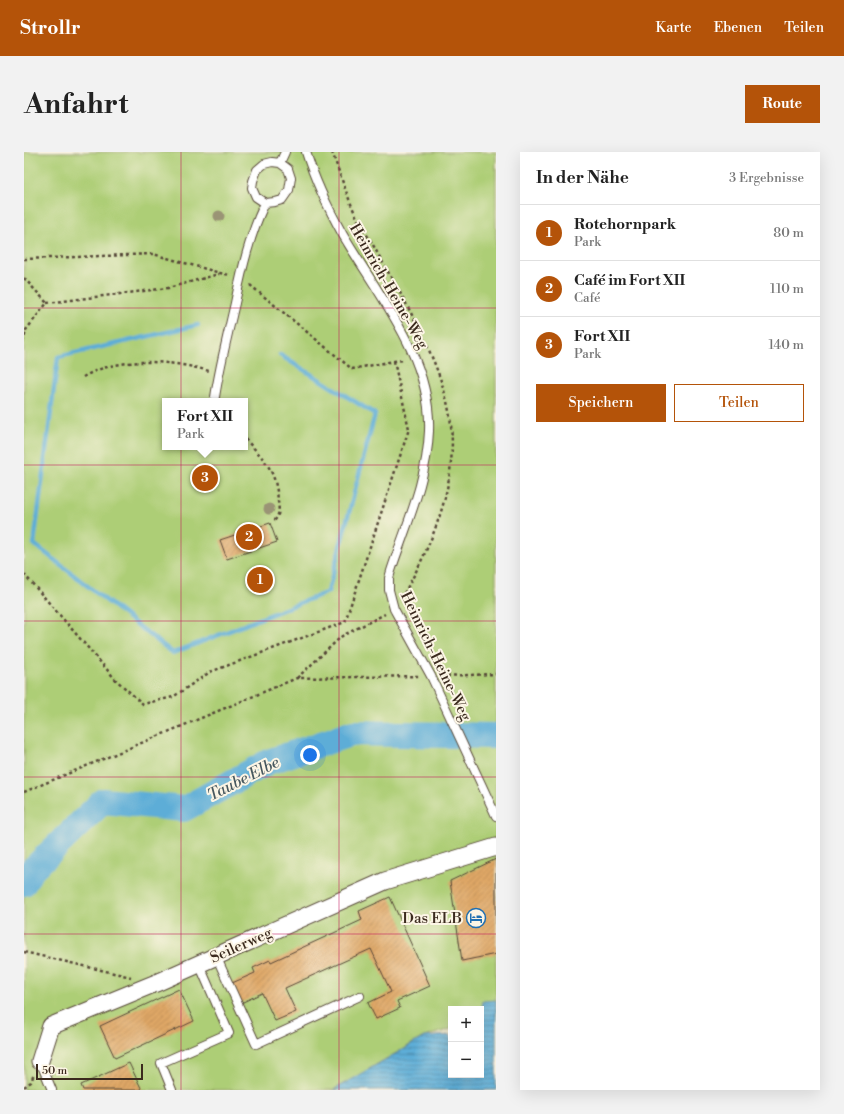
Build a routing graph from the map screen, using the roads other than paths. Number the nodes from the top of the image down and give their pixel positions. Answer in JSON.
{"nodes":[{"id":1,"x":285,"y":152,"type":"edge"},
{"id":2,"x":306,"y":152,"type":"edge"},
{"id":3,"x":280,"y":163,"type":"junction"},
{"id":4,"x":265,"y":203,"type":"junction"},
{"id":5,"x":215,"y":397,"type":"dead end"},
{"id":6,"x":496,"y":816,"type":"edge"},
{"id":7,"x":496,"y":847,"type":"edge"},
{"id":8,"x":216,"y":956,"type":"junction"},
{"id":9,"x":199,"y":964,"type":"junction"},
{"id":10,"x":360,"y":996,"type":"dead end"},
{"id":11,"x":40,"y":1061,"type":"joint"},
{"id":12,"x":52,"y":1090,"type":"edge"},
{"id":13,"x":172,"y":1090,"type":"edge"}],
"edges":[{"from":1,"to":3,"type":"lane"},
{"from":2,"to":6,"type":"lane","name":"Heinrich-Heine-Weg"},
{"from":3,"to":4,"type":"lane"},
{"from":3,"to":4,"type":"lane"},
{"from":4,"to":5,"type":"lane"},
{"from":7,"to":8,"type":"street","name":"Seilerweg"},
{"from":8,"to":9,"type":"street","name":"Seilerweg"},
{"from":8,"to":10,"type":"lane"},
{"from":9,"to":11,"type":"street","name":"Seilerweg"},
{"from":9,"to":13,"type":"lane"},
{"from":11,"to":12,"type":"lane","name":"Seilerweg"}]}
